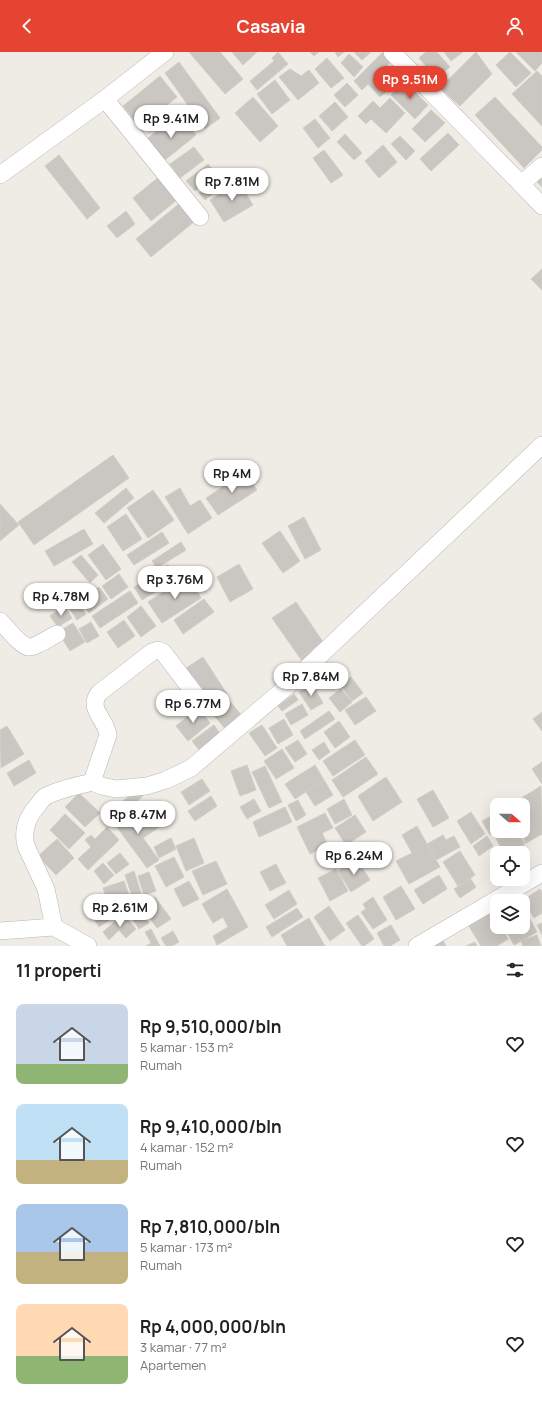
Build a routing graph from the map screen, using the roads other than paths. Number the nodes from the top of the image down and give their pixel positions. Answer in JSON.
{"nodes":[{"id":1,"x":165,"y":52,"type":"edge"},
{"id":2,"x":392,"y":52,"type":"edge"},
{"id":3,"x":105,"y":99,"type":"junction"},
{"id":4,"x":542,"y":166,"type":"edge"},
{"id":5,"x":0,"y":175,"type":"edge"},
{"id":6,"x":521,"y":184,"type":"junction"},
{"id":7,"x":542,"y":206,"type":"edge"},
{"id":8,"x":200,"y":217,"type":"dead end"},
{"id":9,"x":542,"y":445,"type":"edge"},
{"id":10,"x":0,"y":621,"type":"edge"},
{"id":11,"x":57,"y":634,"type":"dead end"},
{"id":12,"x":204,"y":706,"type":"dead end"},
{"id":13,"x":92,"y":782,"type":"junction"},
{"id":14,"x":542,"y":873,"type":"edge"},
{"id":15,"x":54,"y":927,"type":"junction"},
{"id":16,"x":0,"y":931,"type":"edge"},
{"id":17,"x":88,"y":946,"type":"edge"},
{"id":18,"x":418,"y":946,"type":"edge"}],
"edges":[{"from":1,"to":3,"type":"street"},
{"from":2,"to":6,"type":"street"},
{"from":3,"to":5,"type":"street"},
{"from":3,"to":8,"type":"street"},
{"from":4,"to":6,"type":"street"},
{"from":6,"to":7,"type":"street"},
{"from":9,"to":13,"type":"street"},
{"from":10,"to":11,"type":"street"},
{"from":12,"to":13,"type":"street"},
{"from":13,"to":15,"type":"street"},
{"from":14,"to":18,"type":"street"},
{"from":15,"to":16,"type":"street"},
{"from":15,"to":17,"type":"street"}]}
